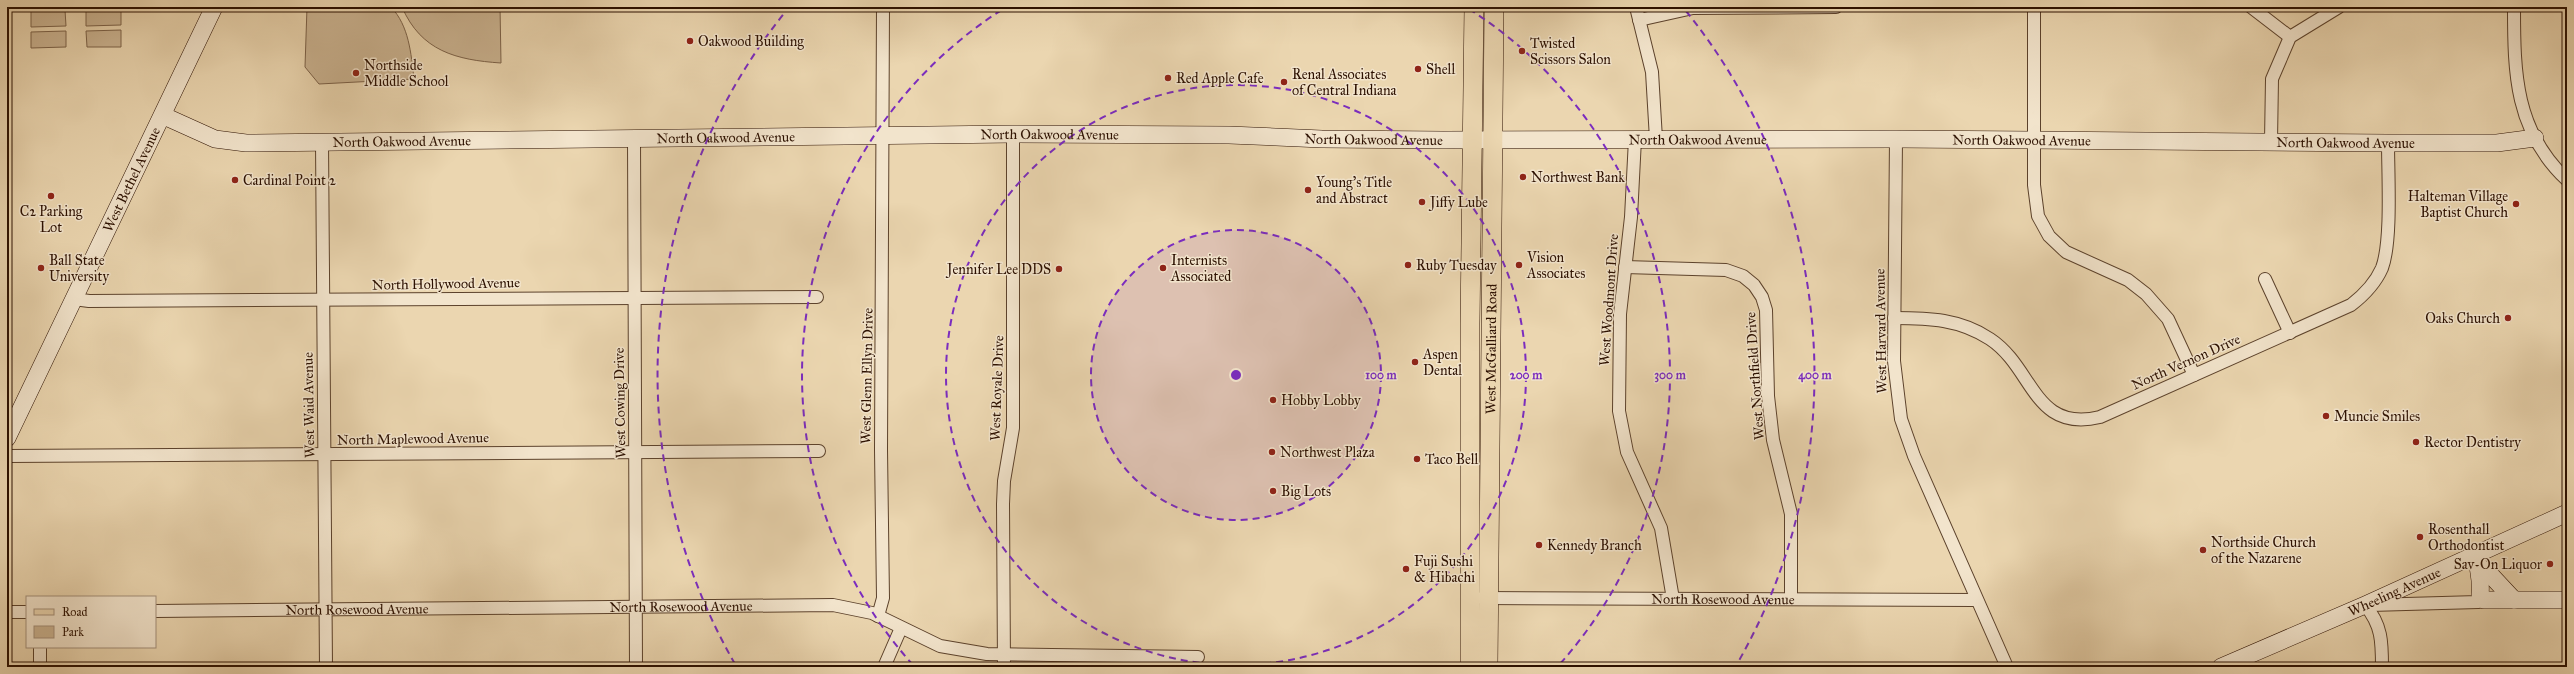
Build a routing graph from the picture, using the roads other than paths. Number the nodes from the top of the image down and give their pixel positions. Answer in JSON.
{"nodes":[{"id":1,"x":214,"y":7,"type":"edge"},
{"id":2,"x":883,"y":7,"type":"edge"},
{"id":3,"x":1474,"y":7,"type":"edge"},
{"id":4,"x":1494,"y":7,"type":"edge"},
{"id":5,"x":1636,"y":7,"type":"edge"},
{"id":6,"x":1836,"y":7,"type":"edge"},
{"id":7,"x":2034,"y":7,"type":"edge"},
{"id":8,"x":2252,"y":7,"type":"edge"},
{"id":9,"x":2339,"y":7,"type":"edge"},
{"id":10,"x":2514,"y":7,"type":"edge"},
{"id":11,"x":1639,"y":20,"type":"junction"},
{"id":12,"x":2290,"y":37,"type":"junction"},
{"id":13,"x":164,"y":116,"type":"junction"},
{"id":14,"x":1013,"y":134,"type":"junction"},
{"id":15,"x":884,"y":136,"type":"junction"},
{"id":16,"x":2535,"y":138,"type":"junction"},
{"id":17,"x":634,"y":139,"type":"junction"},
{"id":18,"x":1635,"y":139,"type":"junction"},
{"id":19,"x":1656,"y":139,"type":"junction"},
{"id":20,"x":1896,"y":139,"type":"junction"},
{"id":21,"x":1473,"y":140,"type":"junction"},
{"id":22,"x":1492,"y":140,"type":"junction"},
{"id":23,"x":2034,"y":140,"type":"junction"},
{"id":24,"x":2271,"y":141,"type":"junction"},
{"id":25,"x":322,"y":142,"type":"junction"},
{"id":26,"x":2388,"y":143,"type":"junction"},
{"id":27,"x":2567,"y":180,"type":"edge"},
{"id":28,"x":1625,"y":267,"type":"junction"},
{"id":29,"x":2265,"y":279,"type":"dead end"},
{"id":30,"x":634,"y":297,"type":"junction"},
{"id":31,"x":817,"y":297,"type":"dead end"},
{"id":32,"x":74,"y":299,"type":"junction"},
{"id":33,"x":322,"y":300,"type":"junction"},
{"id":34,"x":1894,"y":318,"type":"junction"},
{"id":35,"x":2290,"y":333,"type":"junction"},
{"id":36,"x":2194,"y":375,"type":"junction"},
{"id":37,"x":7,"y":438,"type":"edge"},
{"id":38,"x":819,"y":451,"type":"dead end"},
{"id":39,"x":636,"y":452,"type":"junction"},
{"id":40,"x":325,"y":454,"type":"junction"},
{"id":41,"x":7,"y":456,"type":"edge"},
{"id":42,"x":2567,"y":513,"type":"edge"},
{"id":43,"x":2477,"y":553,"type":"junction"},
{"id":44,"x":2486,"y":570,"type":"junction"},
{"id":45,"x":1480,"y":598,"type":"junction"},
{"id":46,"x":2482,"y":598,"type":"junction"},
{"id":47,"x":1673,"y":599,"type":"junction"},
{"id":48,"x":1791,"y":599,"type":"junction"},
{"id":49,"x":1976,"y":600,"type":"junction"},
{"id":50,"x":2514,"y":600,"type":"junction"},
{"id":51,"x":2567,"y":600,"type":"edge"},
{"id":52,"x":2365,"y":605,"type":"junction"},
{"id":53,"x":637,"y":606,"type":"junction"},
{"id":54,"x":326,"y":609,"type":"junction"},
{"id":55,"x":156,"y":611,"type":"edge"},
{"id":56,"x":7,"y":612,"type":"edge"},
{"id":57,"x":26,"y":612,"type":"edge"},
{"id":58,"x":878,"y":616,"type":"junction"},
{"id":59,"x":901,"y":628,"type":"junction"},
{"id":60,"x":40,"y":648,"type":"edge"},
{"id":61,"x":1004,"y":654,"type":"junction"},
{"id":62,"x":1198,"y":657,"type":"dead end"},
{"id":63,"x":1121,"y":661,"type":"edge"},
{"id":64,"x":40,"y":667,"type":"edge"},
{"id":65,"x":326,"y":667,"type":"edge"},
{"id":66,"x":636,"y":667,"type":"edge"},
{"id":67,"x":884,"y":667,"type":"edge"},
{"id":68,"x":1004,"y":667,"type":"edge"},
{"id":69,"x":1470,"y":667,"type":"edge"},
{"id":70,"x":1488,"y":667,"type":"edge"},
{"id":71,"x":2007,"y":667,"type":"edge"},
{"id":72,"x":2221,"y":667,"type":"edge"},
{"id":73,"x":2382,"y":667,"type":"edge"}],
"edges":[{"from":1,"to":13,"type":"street","name":"West Bethel Avenue"},
{"from":2,"to":15,"type":"street","name":"West Glenn Ellyn Drive"},
{"from":3,"to":21,"type":"main road","name":"West McGalliard Road"},
{"from":4,"to":22,"type":"main road","name":"West McGalliard Road"},
{"from":5,"to":11,"type":"street"},
{"from":6,"to":11,"type":"street"},
{"from":7,"to":23,"type":"street"},
{"from":8,"to":12,"type":"street"},
{"from":9,"to":12,"type":"street"},
{"from":10,"to":16,"type":"street"},
{"from":11,"to":19,"type":"street"},
{"from":12,"to":24,"type":"street"},
{"from":13,"to":25,"type":"street","name":"North Oakwood Avenue"},
{"from":13,"to":32,"type":"street","name":"West Bethel Avenue"},
{"from":14,"to":15,"type":"street","name":"North Oakwood Avenue"},
{"from":14,"to":21,"type":"street","name":"North Oakwood Avenue"},
{"from":14,"to":61,"type":"street","name":"West Royale Drive"},
{"from":15,"to":17,"type":"street","name":"North Oakwood Avenue"},
{"from":15,"to":58,"type":"street","name":"West Glenn Ellyn Drive"},
{"from":16,"to":26,"type":"street","name":"North Oakwood Avenue"},
{"from":16,"to":27,"type":"street"},
{"from":17,"to":25,"type":"street","name":"North Oakwood Avenue"},
{"from":17,"to":30,"type":"street","name":"West Cowing Drive"},
{"from":18,"to":19,"type":"street","name":"North Oakwood Avenue"},
{"from":18,"to":22,"type":"street","name":"North Oakwood Avenue"},
{"from":18,"to":28,"type":"street","name":"West Woodmont Drive"},
{"from":19,"to":20,"type":"street","name":"North Oakwood Avenue"},
{"from":20,"to":23,"type":"street","name":"North Oakwood Avenue"},
{"from":20,"to":34,"type":"street","name":"West Harvard Avenue"},
{"from":21,"to":22,"type":"street","name":"North Oakwood Avenue"},
{"from":21,"to":45,"type":"main road","name":"West McGalliard Road"},
{"from":22,"to":45,"type":"main road","name":"West McGalliard Road"},
{"from":23,"to":24,"type":"street","name":"North Oakwood Avenue"},
{"from":23,"to":36,"type":"street"},
{"from":24,"to":26,"type":"street","name":"North Oakwood Avenue"},
{"from":25,"to":33,"type":"street","name":"West Waid Avenue"},
{"from":26,"to":35,"type":"street","name":"North Vernon Drive"},
{"from":28,"to":47,"type":"street","name":"West Woodmont Drive"},
{"from":28,"to":48,"type":"street","name":"West Northfield Drive"},
{"from":29,"to":35,"type":"street"},
{"from":30,"to":31,"type":"street","name":"North Hollywood Avenue"},
{"from":30,"to":33,"type":"street","name":"North Hollywood Avenue"},
{"from":30,"to":39,"type":"street","name":"West Cowing Drive"},
{"from":32,"to":33,"type":"street","name":"North Hollywood Avenue"},
{"from":32,"to":37,"type":"street","name":"West Bethel Avenue"},
{"from":33,"to":40,"type":"street","name":"West Waid Avenue"},
{"from":34,"to":36,"type":"street","name":"North Vernon Drive"},
{"from":34,"to":49,"type":"street","name":"West Harvard Avenue"},
{"from":35,"to":36,"type":"street","name":"North Vernon Drive"},
{"from":38,"to":39,"type":"street","name":"North Maplewood Avenue"},
{"from":39,"to":40,"type":"street","name":"North Maplewood Avenue"},
{"from":39,"to":53,"type":"street","name":"West Cowing Drive"},
{"from":40,"to":41,"type":"street","name":"North Maplewood Avenue"},
{"from":40,"to":54,"type":"street","name":"West Waid Avenue"},
{"from":42,"to":43,"type":"street","name":"Wheeling Avenue"},
{"from":43,"to":44,"type":"street"},
{"from":43,"to":46,"type":"street"},
{"from":43,"to":52,"type":"street","name":"Wheeling Avenue"},
{"from":44,"to":46,"type":"street"},
{"from":44,"to":50,"type":"street"},
{"from":45,"to":47,"type":"street","name":"North Rosewood Avenue"},
{"from":45,"to":69,"type":"main road","name":"West McGalliard Road"},
{"from":45,"to":70,"type":"main road","name":"West McGalliard Road"},
{"from":46,"to":50,"type":"street"},
{"from":46,"to":52,"type":"street"},
{"from":47,"to":48,"type":"street","name":"North Rosewood Avenue"},
{"from":48,"to":49,"type":"street","name":"North Rosewood Avenue"},
{"from":49,"to":71,"type":"street","name":"West Harvard Avenue"},
{"from":50,"to":51,"type":"street"},
{"from":52,"to":72,"type":"street","name":"Wheeling Avenue"},
{"from":52,"to":73,"type":"street"},
{"from":53,"to":54,"type":"street","name":"North Rosewood Avenue"},
{"from":53,"to":58,"type":"street","name":"North Rosewood Avenue"},
{"from":53,"to":66,"type":"street","name":"West Cowing Drive"},
{"from":54,"to":55,"type":"street","name":"North Rosewood Avenue"},
{"from":54,"to":65,"type":"street","name":"West Waid Avenue"},
{"from":56,"to":57,"type":"street"},
{"from":58,"to":59,"type":"street","name":"North Rosewood Avenue"},
{"from":59,"to":61,"type":"street","name":"North Rosewood Avenue"},
{"from":59,"to":67,"type":"street"},
{"from":60,"to":64,"type":"street"},
{"from":61,"to":63,"type":"street","name":"North Rosewood Avenue"},
{"from":61,"to":68,"type":"street","name":"West Royale Drive"},
{"from":62,"to":63,"type":"street","name":"North Rosewood Avenue"}]}
